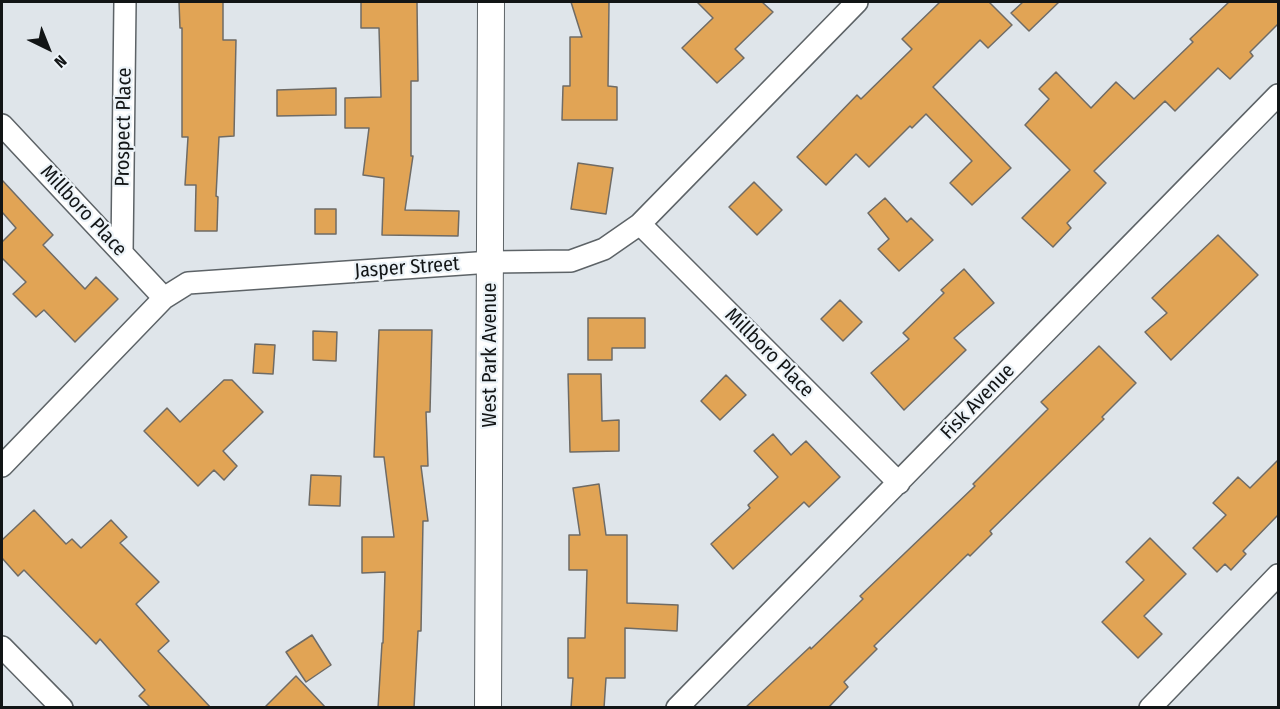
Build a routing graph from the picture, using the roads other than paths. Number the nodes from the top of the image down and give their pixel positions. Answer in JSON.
{"nodes":[{"id":1,"x":125,"y":2,"type":"edge"},
{"id":2,"x":491,"y":2,"type":"edge"},
{"id":3,"x":857,"y":2,"type":"edge"},
{"id":4,"x":1278,"y":94,"type":"edge"},
{"id":5,"x":2,"y":124,"type":"edge"},
{"id":6,"x":640,"y":224,"type":"junction"},
{"id":7,"x":122,"y":252,"type":"junction"},
{"id":8,"x":491,"y":262,"type":"junction"},
{"id":9,"x":164,"y":298,"type":"junction"},
{"id":10,"x":2,"y":466,"type":"edge"},
{"id":11,"x":899,"y":483,"type":"junction"},
{"id":12,"x":1278,"y":575,"type":"edge"},
{"id":13,"x":2,"y":647,"type":"edge"},
{"id":14,"x":62,"y":708,"type":"edge"},
{"id":15,"x":488,"y":708,"type":"edge"},
{"id":16,"x":677,"y":708,"type":"edge"},
{"id":17,"x":1150,"y":708,"type":"edge"}],
"edges":[{"from":1,"to":7,"type":"street","name":"Prospect Place"},
{"from":2,"to":8,"type":"street","name":"West Park Avenue"},
{"from":3,"to":6,"type":"street","name":"Jasper Street"},
{"from":4,"to":11,"type":"street","name":"Fisk Avenue"},
{"from":5,"to":7,"type":"street","name":"Millboro Place"},
{"from":6,"to":8,"type":"street","name":"Jasper Street"},
{"from":6,"to":11,"type":"street","name":"Millboro Place"},
{"from":7,"to":9,"type":"street","name":"Millboro Place"},
{"from":8,"to":9,"type":"street","name":"Jasper Street"},
{"from":8,"to":15,"type":"street","name":"West Park Avenue"},
{"from":9,"to":10,"type":"street","name":"Jasper Street"},
{"from":11,"to":16,"type":"street","name":"Fisk Avenue"},
{"from":12,"to":17,"type":"street"},
{"from":13,"to":14,"type":"street"}]}
